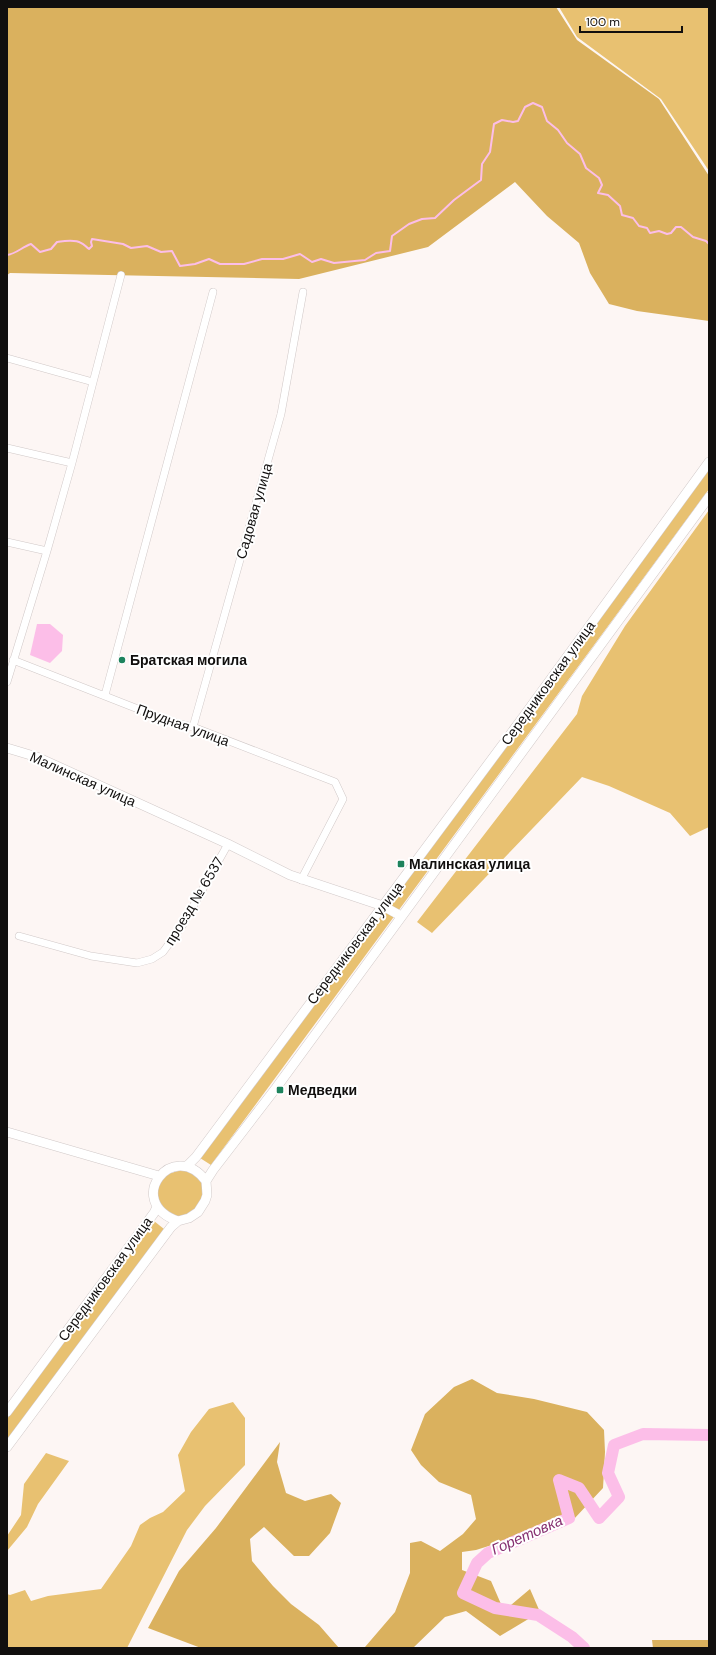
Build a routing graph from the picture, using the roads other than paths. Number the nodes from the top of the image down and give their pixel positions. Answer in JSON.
{"nodes":[{"id":1,"x":121,"y":275,"type":"dead end"},
{"id":2,"x":213,"y":292,"type":"dead end"},
{"id":3,"x":303,"y":292,"type":"dead end"},
{"id":4,"x":7,"y":358,"type":"edge"},
{"id":5,"x":93,"y":382,"type":"junction"},
{"id":6,"x":7,"y":448,"type":"edge"},
{"id":7,"x":709,"y":462,"type":"edge"},
{"id":8,"x":72,"y":463,"type":"junction"},
{"id":9,"x":709,"y":497,"type":"edge"},
{"id":10,"x":7,"y":542,"type":"edge"},
{"id":11,"x":47,"y":551,"type":"junction"},
{"id":12,"x":12,"y":656,"type":"edge"},
{"id":13,"x":7,"y":682,"type":"edge"},
{"id":14,"x":105,"y":695,"type":"junction"},
{"id":15,"x":193,"y":727,"type":"junction"},
{"id":16,"x":7,"y":748,"type":"edge"},
{"id":17,"x":228,"y":844,"type":"junction"},
{"id":18,"x":301,"y":880,"type":"junction"},
{"id":19,"x":383,"y":906,"type":"junction"},
{"id":20,"x":401,"y":916,"type":"junction"},
{"id":21,"x":18,"y":936,"type":"dead end"},
{"id":22,"x":7,"y":1132,"type":"edge"},
{"id":23,"x":187,"y":1166,"type":"junction"},
{"id":24,"x":159,"y":1176,"type":"junction"},
{"id":25,"x":206,"y":1182,"type":"junction"},
{"id":26,"x":157,"y":1207,"type":"junction"},
{"id":27,"x":178,"y":1221,"type":"junction"},
{"id":28,"x":7,"y":1412,"type":"edge"},
{"id":29,"x":7,"y":1446,"type":"edge"}],
"edges":[{"from":1,"to":5,"type":"street"},
{"from":2,"to":14,"type":"street"},
{"from":3,"to":15,"type":"street","name":"Садовая улица"},
{"from":4,"to":5,"type":"street"},
{"from":5,"to":8,"type":"street"},
{"from":6,"to":8,"type":"street"},
{"from":7,"to":19,"type":"street","name":"Середниковская улица"},
{"from":8,"to":11,"type":"street"},
{"from":9,"to":20,"type":"street","name":"Середниковская улица"},
{"from":10,"to":11,"type":"street"},
{"from":11,"to":12,"type":"street"},
{"from":12,"to":13,"type":"street"},
{"from":12,"to":14,"type":"street","name":"Прудная улица"},
{"from":14,"to":15,"type":"street","name":"Прудная улица"},
{"from":15,"to":18,"type":"street","name":"Прудная улица"},
{"from":16,"to":17,"type":"street","name":"Малинская улица"},
{"from":17,"to":18,"type":"street","name":"Малинская улица"},
{"from":17,"to":21,"type":"street","name":"проезд № 6537"},
{"from":18,"to":19,"type":"street","name":"Малинская улица"},
{"from":19,"to":20,"type":"street","name":"Малинская улица"},
{"from":19,"to":23,"type":"street","name":"Середниковская улица"},
{"from":20,"to":25,"type":"street","name":"Середниковская улица"},
{"from":22,"to":24,"type":"street"},
{"from":23,"to":24,"type":"street"},
{"from":23,"to":25,"type":"street"},
{"from":24,"to":26,"type":"street","name":"Середниковская улица"},
{"from":25,"to":27,"type":"street","name":"Середниковская улица"},
{"from":26,"to":27,"type":"street"},
{"from":26,"to":28,"type":"street","name":"Середниковская улица"},
{"from":27,"to":29,"type":"street","name":"Середниковская улица"}]}
